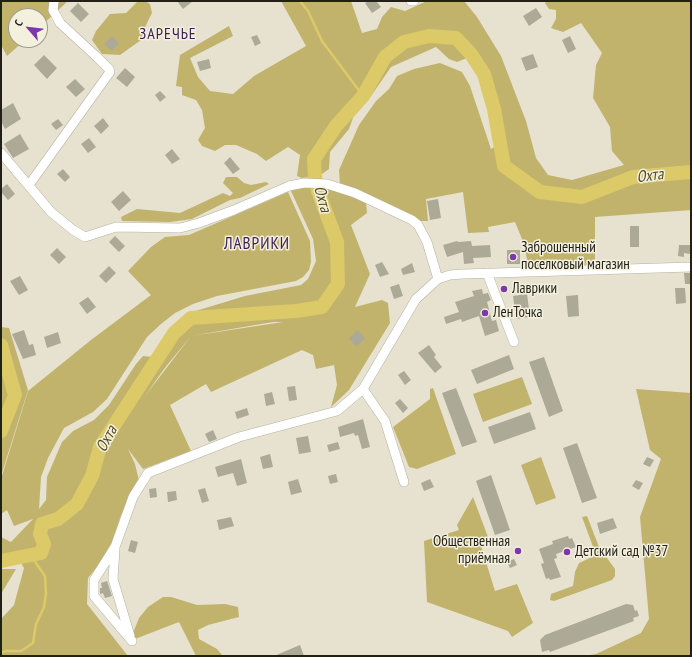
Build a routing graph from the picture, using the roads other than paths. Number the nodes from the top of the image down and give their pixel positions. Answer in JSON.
{"nodes":[{"id":1,"x":54,"y":1,"type":"edge"},
{"id":2,"x":411,"y":1,"type":"edge"},
{"id":3,"x":414,"y":1,"type":"edge"},
{"id":4,"x":1,"y":153,"type":"edge"},
{"id":5,"x":29,"y":185,"type":"junction"},
{"id":6,"x":691,"y":267,"type":"edge"},
{"id":7,"x":487,"y":273,"type":"junction"},
{"id":8,"x":438,"y":279,"type":"junction"},
{"id":9,"x":514,"y":342,"type":"dead end"},
{"id":10,"x":363,"y":389,"type":"junction"},
{"id":11,"x":404,"y":482,"type":"dead end"},
{"id":12,"x":115,"y":547,"type":"junction"}],
"edges":[{"from":1,"to":5,"type":"street"},
{"from":2,"to":3,"type":"street"},
{"from":4,"to":5,"type":"street"},
{"from":5,"to":8,"type":"street"},
{"from":6,"to":7,"type":"street"},
{"from":7,"to":8,"type":"street"},
{"from":7,"to":9,"type":"street"},
{"from":8,"to":10,"type":"street"},
{"from":10,"to":11,"type":"street"},
{"from":10,"to":12,"type":"street"},
{"from":12,"to":12,"type":"street"}]}
